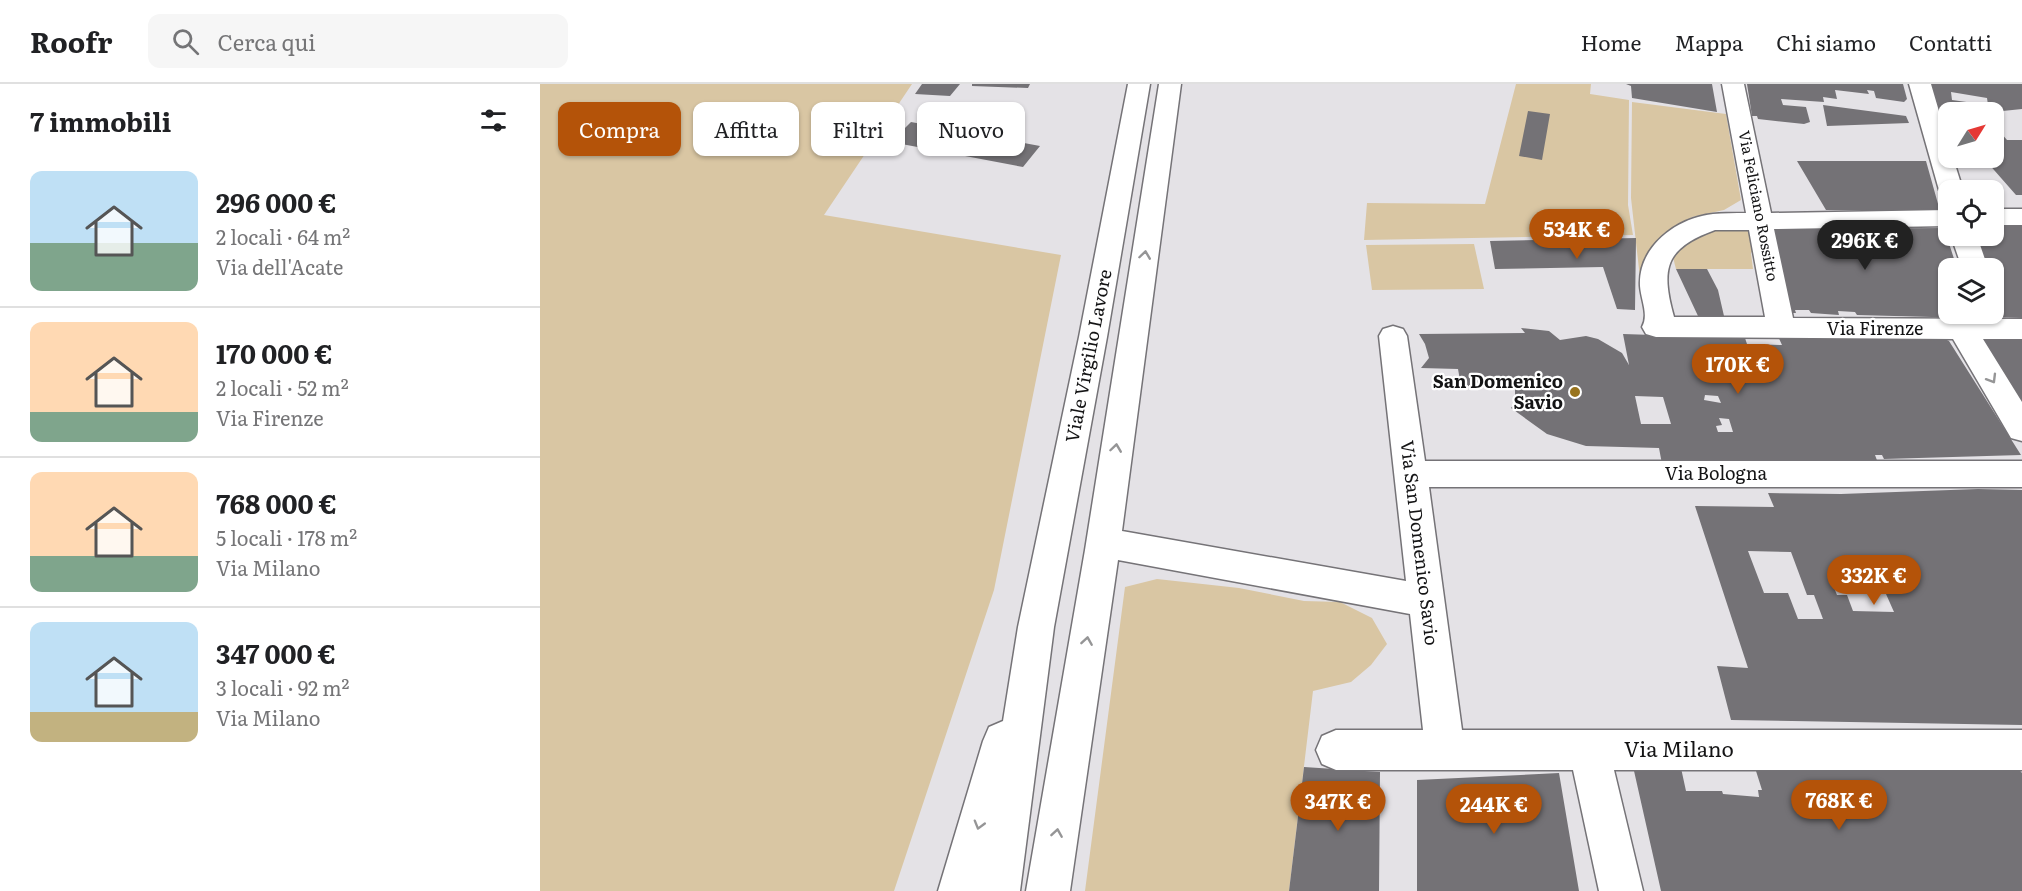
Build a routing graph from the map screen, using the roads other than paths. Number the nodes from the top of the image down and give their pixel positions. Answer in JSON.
{"nodes":[{"id":1,"x":1139,"y":84,"type":"edge"},
{"id":2,"x":1170,"y":84,"type":"edge"},
{"id":3,"x":1734,"y":84,"type":"edge"},
{"id":4,"x":1920,"y":84,"type":"edge"},
{"id":5,"x":1948,"y":180,"type":"edge"},
{"id":6,"x":2004,"y":217,"type":"edge"},
{"id":7,"x":2022,"y":217,"type":"edge"},
{"id":8,"x":1938,"y":218,"type":"edge"},
{"id":9,"x":1761,"y":220,"type":"junction"},
{"id":10,"x":1995,"y":324,"type":"edge"},
{"id":11,"x":1781,"y":329,"type":"junction"},
{"id":12,"x":1962,"y":329,"type":"junction"},
{"id":13,"x":1393,"y":336,"type":"dead end"},
{"id":14,"x":2022,"y":429,"type":"edge"},
{"id":15,"x":1410,"y":474,"type":"junction"},
{"id":16,"x":2022,"y":474,"type":"edge"},
{"id":17,"x":1103,"y":542,"type":"junction"},
{"id":18,"x":1426,"y":601,"type":"junction"},
{"id":19,"x":1036,"y":627,"type":"junction"},
{"id":20,"x":1445,"y":749,"type":"junction"},
{"id":21,"x":1336,"y":750,"type":"dead end"},
{"id":22,"x":1589,"y":750,"type":"junction"},
{"id":23,"x":2022,"y":750,"type":"edge"},
{"id":24,"x":960,"y":891,"type":"edge"},
{"id":25,"x":998,"y":891,"type":"edge"},
{"id":26,"x":1048,"y":891,"type":"edge"},
{"id":27,"x":1621,"y":891,"type":"edge"}],
"edges":[{"from":1,"to":19,"type":"street","name":"Viale Virgilio Lavore"},
{"from":17,"to":2,"type":"street","one_way":true},
{"from":3,"to":9,"type":"street","name":"Via Feliciano Rossitto"},
{"from":4,"to":5,"type":"street"},
{"from":6,"to":7,"type":"street"},
{"from":8,"to":9,"type":"street"},
{"from":9,"to":11,"type":"street","name":"Via Feliciano Rossitto"},
{"from":9,"to":11,"type":"street","name":"Via Firenze"},
{"from":10,"to":12,"type":"street","name":"Via Firenze"},
{"from":11,"to":12,"type":"street","name":"Via Firenze"},
{"from":12,"to":14,"type":"street","one_way":true},
{"from":13,"to":15,"type":"street","name":"Via San Domenico Savio"},
{"from":15,"to":16,"type":"street","name":"Via Bologna"},
{"from":15,"to":18,"type":"street","name":"Via San Domenico Savio"},
{"from":17,"to":18,"type":"street"},
{"from":26,"to":17,"type":"street","one_way":true},
{"from":18,"to":20,"type":"street","name":"Via San Domenico Savio"},
{"from":19,"to":24,"type":"street","name":"Viale Virgilio Lavore","one_way":true},
{"from":19,"to":25,"type":"street","name":"Viale Virgilio Lavore"},
{"from":20,"to":21,"type":"street","name":"Via Milano"},
{"from":20,"to":22,"type":"street","name":"Via Milano"},
{"from":22,"to":23,"type":"street","name":"Via Milano"},
{"from":22,"to":27,"type":"street"}]}
